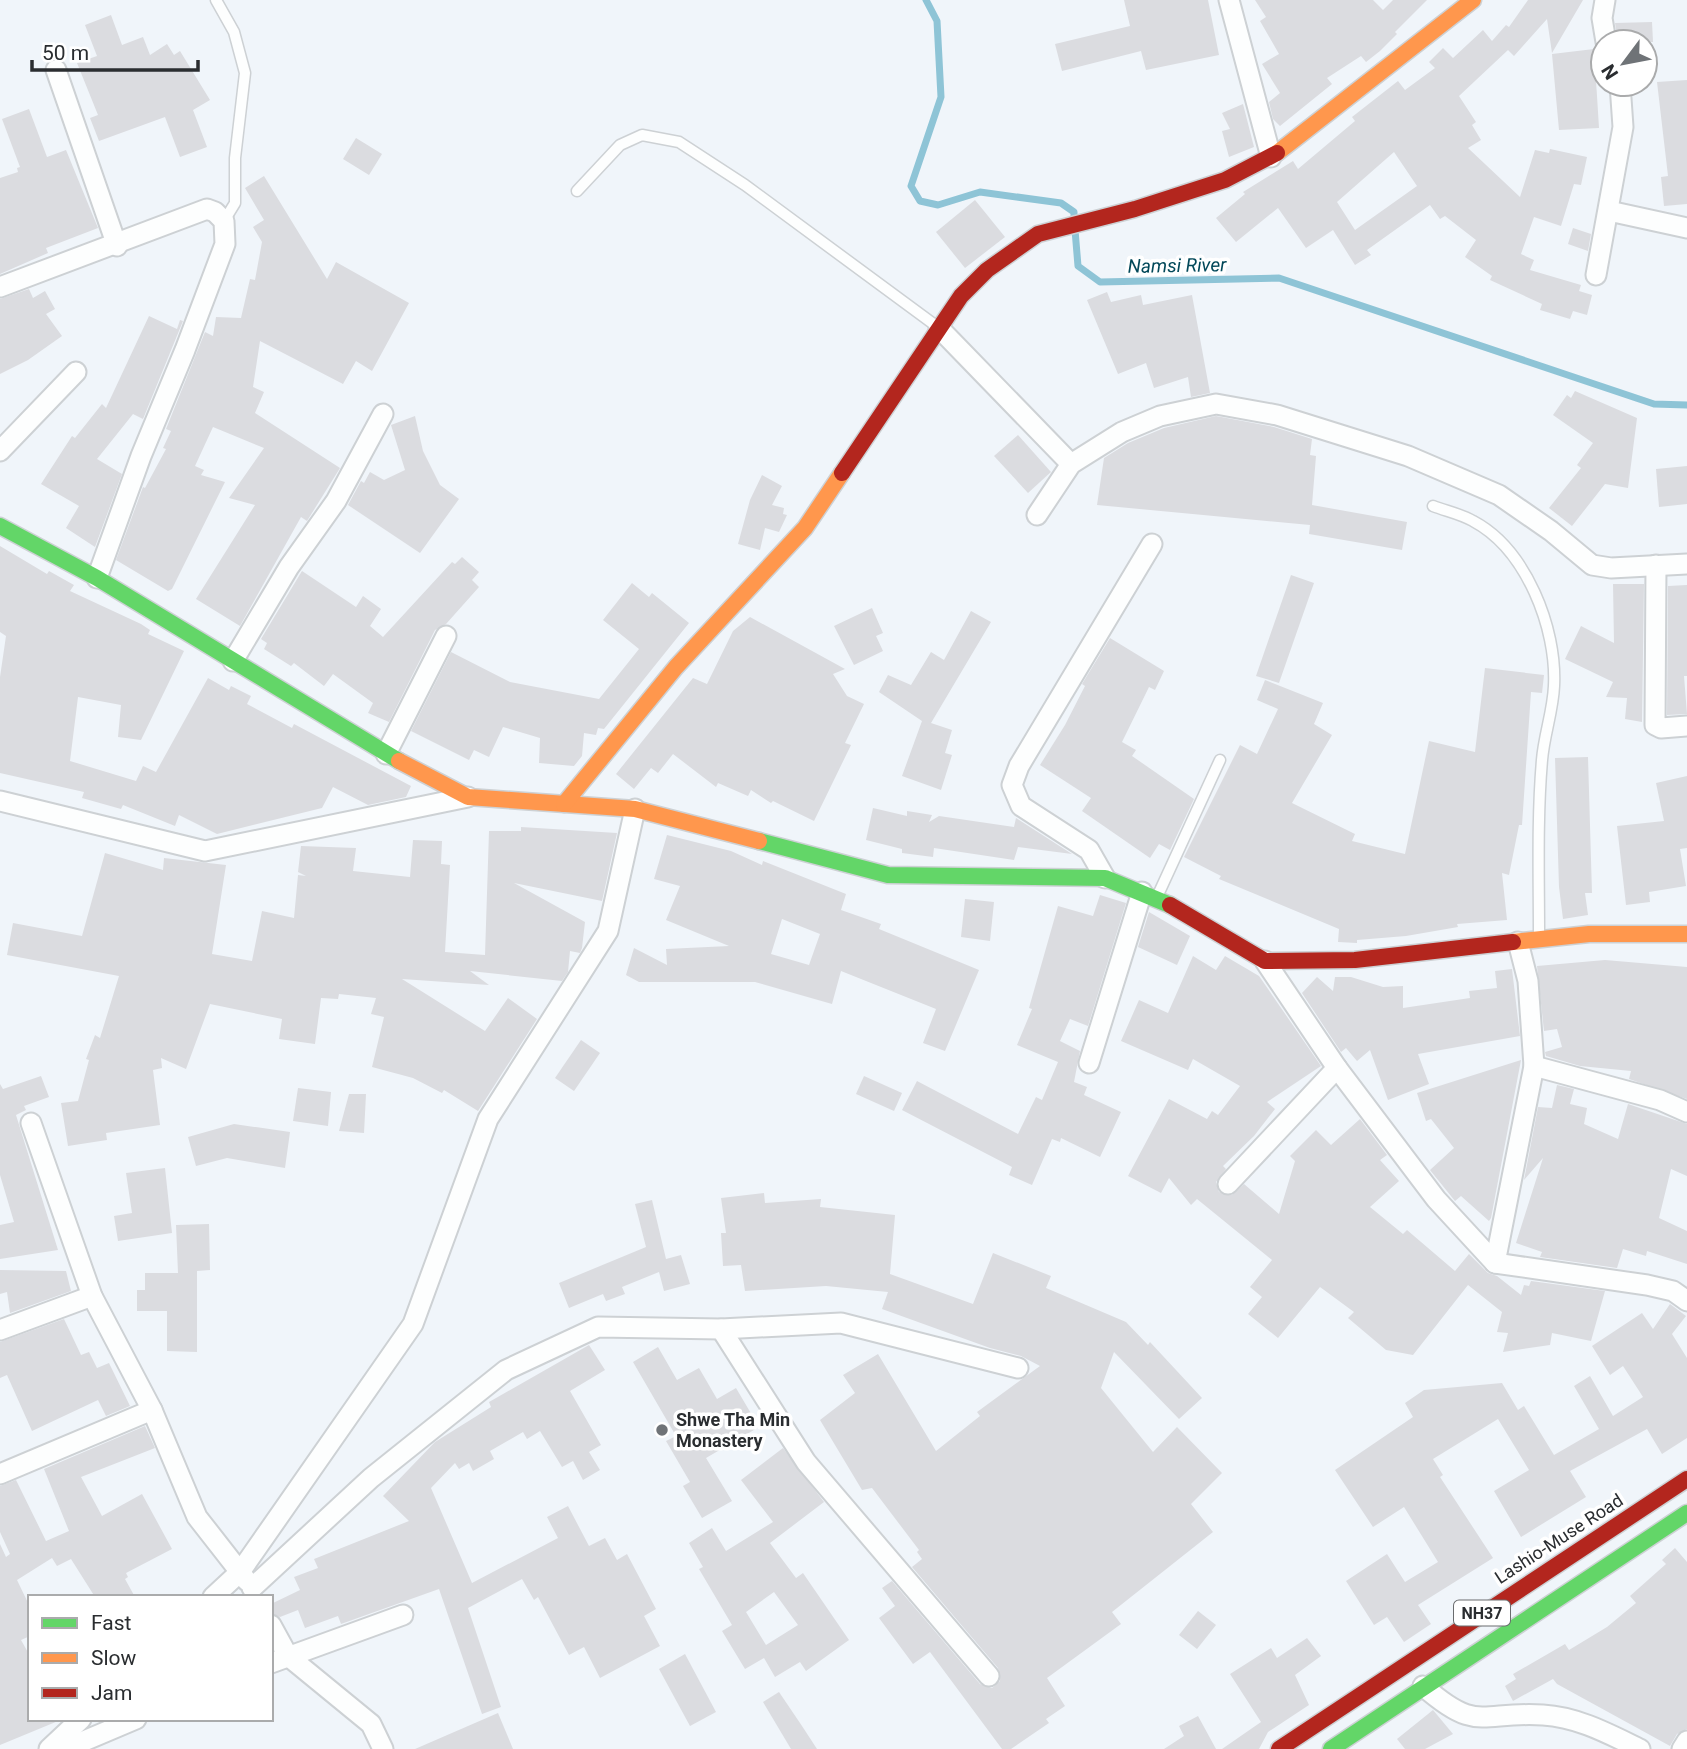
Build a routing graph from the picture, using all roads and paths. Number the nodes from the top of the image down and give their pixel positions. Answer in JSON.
{"nodes":[{"id":1,"x":216,"y":0,"type":"edge"},
{"id":2,"x":1229,"y":0,"type":"edge"},
{"id":3,"x":1473,"y":0,"type":"edge"},
{"id":4,"x":1605,"y":0,"type":"edge"},
{"id":5,"x":1604,"y":28,"type":"edge"},
{"id":6,"x":56,"y":70,"type":"dead end"},
{"id":7,"x":1621,"y":98,"type":"edge"},
{"id":8,"x":1271,"y":157,"type":"junction"},
{"id":9,"x":576,"y":191,"type":"dead end"},
{"id":10,"x":1609,"y":211,"type":"junction"},
{"id":11,"x":224,"y":221,"type":"junction"},
{"id":12,"x":1687,"y":228,"type":"edge"},
{"id":13,"x":117,"y":246,"type":"junction"},
{"id":14,"x":1597,"y":275,"type":"dead end"},
{"id":15,"x":0,"y":287,"type":"edge"},
{"id":16,"x":939,"y":328,"type":"junction"},
{"id":17,"x":76,"y":372,"type":"dead end"},
{"id":18,"x":383,"y":414,"type":"dead end"},
{"id":19,"x":0,"y":451,"type":"edge"},
{"id":20,"x":1071,"y":464,"type":"junction"},
{"id":21,"x":1433,"y":506,"type":"dead end"},
{"id":22,"x":1037,"y":515,"type":"dead end"},
{"id":23,"x":0,"y":526,"type":"edge"},
{"id":24,"x":1152,"y":544,"type":"dead end"},
{"id":25,"x":1687,"y":564,"type":"edge"},
{"id":26,"x":1656,"y":565,"type":"junction"},
{"id":27,"x":97,"y":578,"type":"junction"},
{"id":28,"x":446,"y":636,"type":"dead end"},
{"id":29,"x":233,"y":661,"type":"junction"},
{"id":30,"x":1687,"y":726,"type":"edge"},
{"id":31,"x":386,"y":754,"type":"junction"},
{"id":32,"x":1220,"y":760,"type":"dead end"},
{"id":33,"x":468,"y":797,"type":"junction"},
{"id":34,"x":0,"y":801,"type":"edge"},
{"id":35,"x":564,"y":804,"type":"junction"},
{"id":36,"x":635,"y":809,"type":"junction"},
{"id":37,"x":1105,"y":878,"type":"junction"},
{"id":38,"x":1150,"y":894,"type":"junction"},
{"id":39,"x":1687,"y":934,"type":"edge"},
{"id":40,"x":1539,"y":940,"type":"junction"},
{"id":41,"x":1518,"y":942,"type":"junction"},
{"id":42,"x":1265,"y":961,"type":"junction"},
{"id":43,"x":1089,"y":1063,"type":"dead end"},
{"id":44,"x":1534,"y":1066,"type":"junction"},
{"id":45,"x":1337,"y":1068,"type":"junction"},
{"id":46,"x":1687,"y":1112,"type":"edge"},
{"id":47,"x":31,"y":1123,"type":"dead end"},
{"id":48,"x":1228,"y":1184,"type":"dead end"},
{"id":49,"x":1495,"y":1263,"type":"junction"},
{"id":50,"x":92,"y":1296,"type":"junction"},
{"id":51,"x":1687,"y":1301,"type":"edge"},
{"id":52,"x":721,"y":1329,"type":"junction"},
{"id":53,"x":0,"y":1330,"type":"edge"},
{"id":54,"x":1018,"y":1368,"type":"dead end"},
{"id":55,"x":152,"y":1410,"type":"junction"},
{"id":56,"x":0,"y":1474,"type":"edge"},
{"id":57,"x":1687,"y":1479,"type":"edge"},
{"id":58,"x":1687,"y":1513,"type":"edge"},
{"id":59,"x":240,"y":1572,"type":"junction"},
{"id":60,"x":254,"y":1592,"type":"edge"},
{"id":61,"x":215,"y":1595,"type":"edge"},
{"id":62,"x":403,"y":1615,"type":"dead end"},
{"id":63,"x":273,"y":1633,"type":"edge"},
{"id":64,"x":280,"y":1659,"type":"edge"},
{"id":65,"x":989,"y":1676,"type":"dead end"},
{"id":66,"x":1423,"y":1686,"type":"junction"},
{"id":67,"x":79,"y":1721,"type":"edge"},
{"id":68,"x":131,"y":1721,"type":"edge"},
{"id":69,"x":1687,"y":1741,"type":"edge"},
{"id":70,"x":49,"y":1749,"type":"edge"},
{"id":71,"x":65,"y":1749,"type":"edge"},
{"id":72,"x":383,"y":1749,"type":"edge"},
{"id":73,"x":1279,"y":1749,"type":"edge"},
{"id":74,"x":1331,"y":1749,"type":"edge"},
{"id":75,"x":1640,"y":1749,"type":"edge"},
{"id":76,"x":1682,"y":1749,"type":"edge"}],
"edges":[{"from":1,"to":11,"type":"lane"},
{"from":2,"to":8,"type":"street"},
{"from":3,"to":8,"type":"main road"},
{"from":4,"to":5,"type":"street"},
{"from":6,"to":13,"type":"street"},
{"from":7,"to":10,"type":"street"},
{"from":8,"to":16,"type":"main road"},
{"from":9,"to":16,"type":"lane"},
{"from":10,"to":12,"type":"street"},
{"from":10,"to":14,"type":"street"},
{"from":11,"to":13,"type":"street"},
{"from":11,"to":27,"type":"street"},
{"from":13,"to":15,"type":"street"},
{"from":16,"to":20,"type":"street"},
{"from":16,"to":35,"type":"main road"},
{"from":17,"to":19,"type":"street"},
{"from":18,"to":29,"type":"street"},
{"from":20,"to":22,"type":"street"},
{"from":20,"to":26,"type":"street"},
{"from":21,"to":40,"type":"lane"},
{"from":23,"to":27,"type":"main road"},
{"from":24,"to":37,"type":"street"},
{"from":25,"to":26,"type":"street"},
{"from":26,"to":30,"type":"street"},
{"from":27,"to":29,"type":"main road"},
{"from":28,"to":31,"type":"street"},
{"from":29,"to":31,"type":"main road"},
{"from":31,"to":33,"type":"main road"},
{"from":32,"to":38,"type":"lane"},
{"from":33,"to":34,"type":"street"},
{"from":33,"to":35,"type":"main road"},
{"from":35,"to":36,"type":"main road"},
{"from":36,"to":37,"type":"main road"},
{"from":36,"to":59,"type":"street"},
{"from":37,"to":38,"type":"main road"},
{"from":38,"to":42,"type":"main road"},
{"from":38,"to":43,"type":"street"},
{"from":39,"to":40,"type":"main road"},
{"from":40,"to":41,"type":"main road"},
{"from":41,"to":42,"type":"main road"},
{"from":41,"to":44,"type":"street"},
{"from":42,"to":45,"type":"street"},
{"from":44,"to":46,"type":"street"},
{"from":44,"to":49,"type":"street"},
{"from":45,"to":48,"type":"street"},
{"from":45,"to":49,"type":"street"},
{"from":47,"to":50,"type":"street"},
{"from":49,"to":51,"type":"street"},
{"from":50,"to":53,"type":"street"},
{"from":50,"to":55,"type":"street"},
{"from":52,"to":54,"type":"street"},
{"from":52,"to":60,"type":"street"},
{"from":52,"to":65,"type":"street"},
{"from":55,"to":56,"type":"street"},
{"from":55,"to":59,"type":"street"},
{"from":57,"to":73,"type":"main road","name":"Lashio-Muse Road","number":"NH37"},
{"from":58,"to":66,"type":"main road","number":"NH37"},
{"from":59,"to":60,"type":"street"},
{"from":59,"to":61,"type":"street"},
{"from":62,"to":64,"type":"street"},
{"from":63,"to":64,"type":"street"},
{"from":64,"to":72,"type":"street"},
{"from":66,"to":74,"type":"main road","number":"NH37"},
{"from":66,"to":75,"type":"street"},
{"from":67,"to":70,"type":"street"},
{"from":68,"to":71,"type":"street"},
{"from":69,"to":76,"type":"street"}]}
